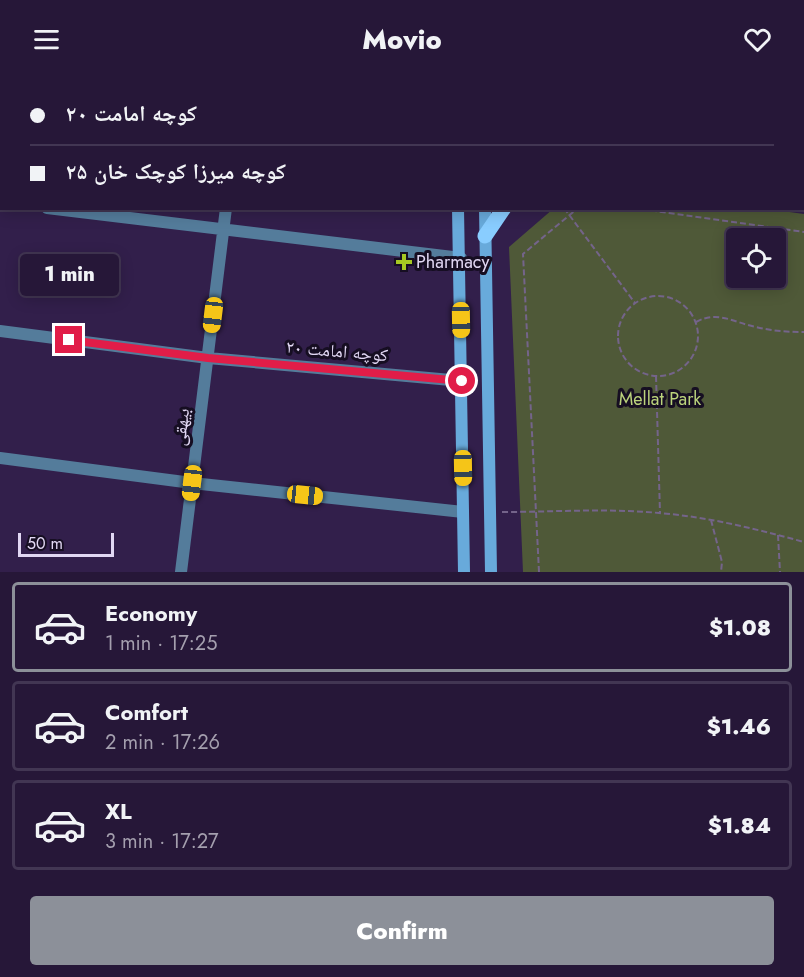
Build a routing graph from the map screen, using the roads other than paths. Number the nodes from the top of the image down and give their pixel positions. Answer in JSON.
{"nodes":[{"id":1,"x":63,"y":210,"type":"edge"},
{"id":2,"x":226,"y":210,"type":"edge"},
{"id":3,"x":458,"y":210,"type":"edge"},
{"id":4,"x":485,"y":210,"type":"edge"},
{"id":5,"x":503,"y":210,"type":"edge"},
{"id":6,"x":224,"y":230,"type":"junction"},
{"id":7,"x":484,"y":236,"type":"junction"},
{"id":8,"x":461,"y":258,"type":"junction"},
{"id":9,"x":0,"y":331,"type":"edge"},
{"id":10,"x":208,"y":358,"type":"junction"},
{"id":11,"x":462,"y":381,"type":"junction"},
{"id":12,"x":0,"y":458,"type":"edge"},
{"id":13,"x":192,"y":483,"type":"junction"},
{"id":14,"x":463,"y":512,"type":"junction"},
{"id":15,"x":181,"y":572,"type":"edge"},
{"id":16,"x":464,"y":572,"type":"edge"},
{"id":17,"x":491,"y":572,"type":"edge"}],
"edges":[{"from":1,"to":6,"type":"street"},
{"from":2,"to":6,"type":"street","name":"بیهقی"},
{"from":3,"to":8,"type":"main road"},
{"from":4,"to":7,"type":"main road"},
{"from":5,"to":7,"type":"main road"},
{"from":6,"to":8,"type":"street"},
{"from":6,"to":10,"type":"street","name":"بیهقی"},
{"from":7,"to":17,"type":"main road"},
{"from":8,"to":11,"type":"main road"},
{"from":9,"to":10,"type":"street","name":"کوچه امامت ۲۰"},
{"from":10,"to":11,"type":"street","name":"کوچه امامت ۲۰"},
{"from":10,"to":13,"type":"street","name":"بیهقی"},
{"from":11,"to":14,"type":"main road"},
{"from":12,"to":13,"type":"street"},
{"from":13,"to":14,"type":"street"},
{"from":13,"to":15,"type":"street","name":"بیهقی"},
{"from":14,"to":16,"type":"main road"}]}
